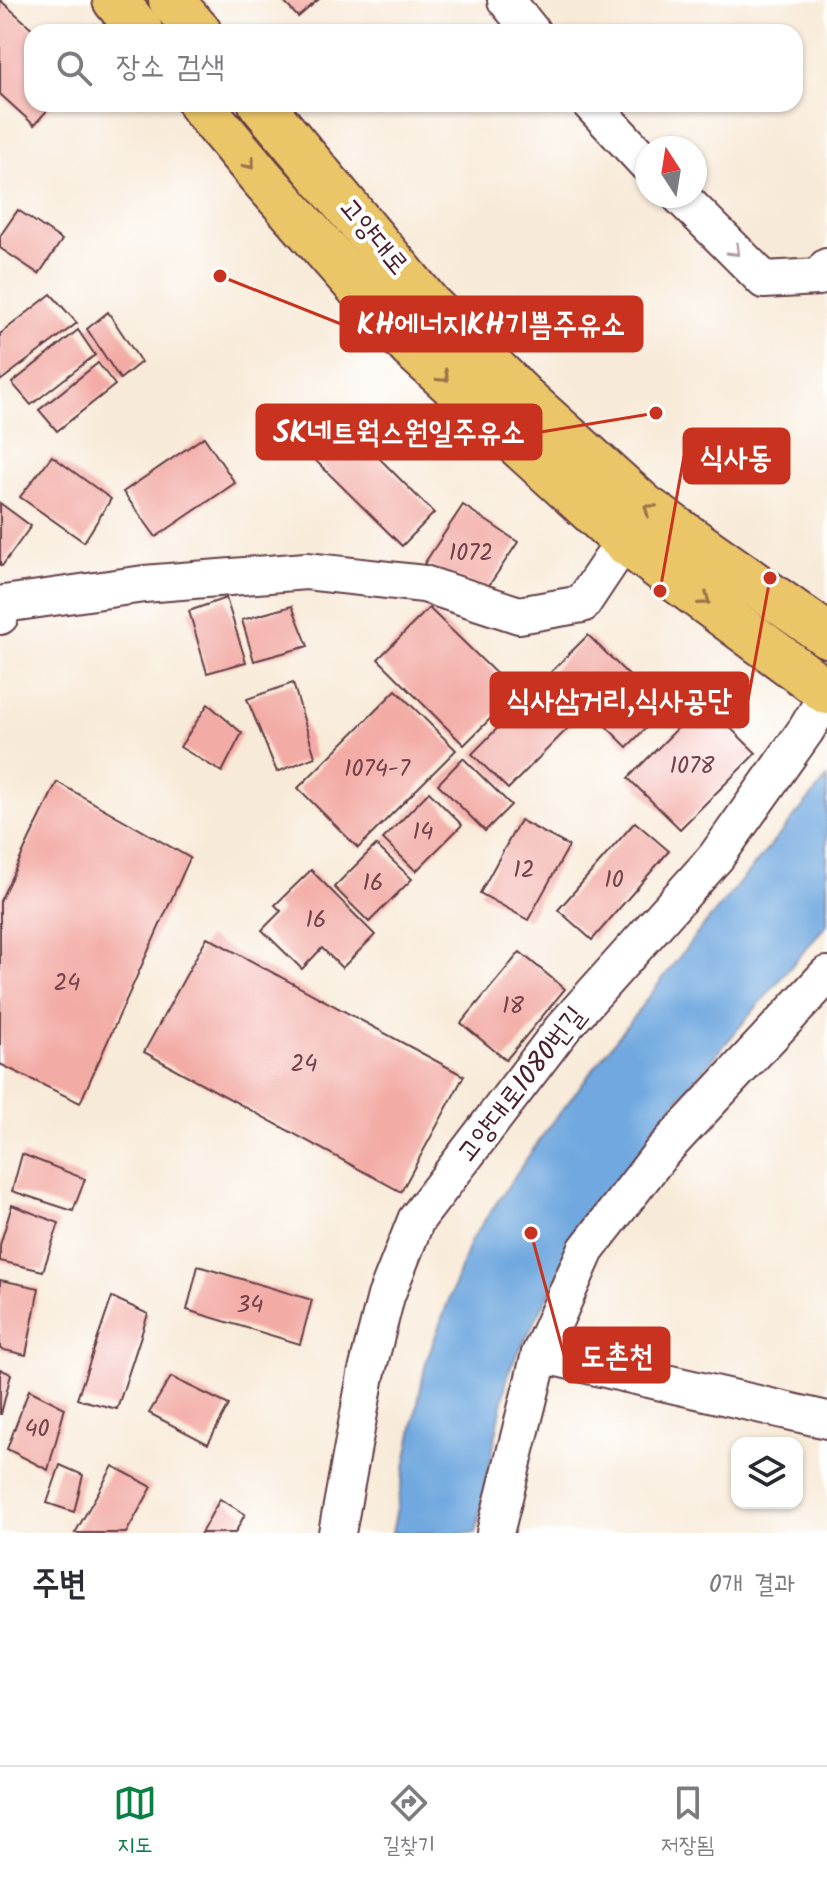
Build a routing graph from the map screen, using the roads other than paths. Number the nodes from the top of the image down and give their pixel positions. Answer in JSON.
{"nodes":[{"id":1,"x":115,"y":0,"type":"edge"},
{"id":2,"x":171,"y":0,"type":"edge"},
{"id":3,"x":506,"y":0,"type":"edge"},
{"id":4,"x":134,"y":24,"type":"edge"},
{"id":5,"x":192,"y":24,"type":"edge"},
{"id":6,"x":526,"y":24,"type":"edge"},
{"id":7,"x":207,"y":112,"type":"edge"},
{"id":8,"x":268,"y":112,"type":"edge"},
{"id":9,"x":598,"y":112,"type":"edge"},
{"id":10,"x":635,"y":151,"type":"edge"},
{"id":11,"x":692,"y":208,"type":"edge"},
{"id":12,"x":827,"y":267,"type":"edge"},
{"id":13,"x":624,"y":541,"type":"junction"},
{"id":14,"x":0,"y":616,"type":"edge"},
{"id":15,"x":827,"y":635,"type":"edge"},
{"id":16,"x":827,"y":694,"type":"edge"},
{"id":17,"x":827,"y":975,"type":"edge"},
{"id":18,"x":540,"y":1354,"type":"junction"},
{"id":19,"x":827,"y":1420,"type":"edge"},
{"id":20,"x":337,"y":1533,"type":"edge"},
{"id":21,"x":495,"y":1533,"type":"edge"}],
"edges":[{"from":1,"to":4,"type":"main road"},
{"from":2,"to":5,"type":"main road"},
{"from":3,"to":6,"type":"street"},
{"from":7,"to":13,"type":"main road","name":"고양대로","one_way":true},
{"from":15,"to":8,"type":"main road","name":"고양대로","one_way":true},
{"from":9,"to":10,"type":"street"},
{"from":11,"to":12,"type":"street","one_way":true},
{"from":13,"to":14,"type":"street"},
{"from":13,"to":16,"type":"main road","name":"고양대로","one_way":true},
{"from":16,"to":20,"type":"street","name":"고양대로1080번길"},
{"from":17,"to":18,"type":"street"},
{"from":18,"to":19,"type":"street"},
{"from":18,"to":21,"type":"street"}]}
